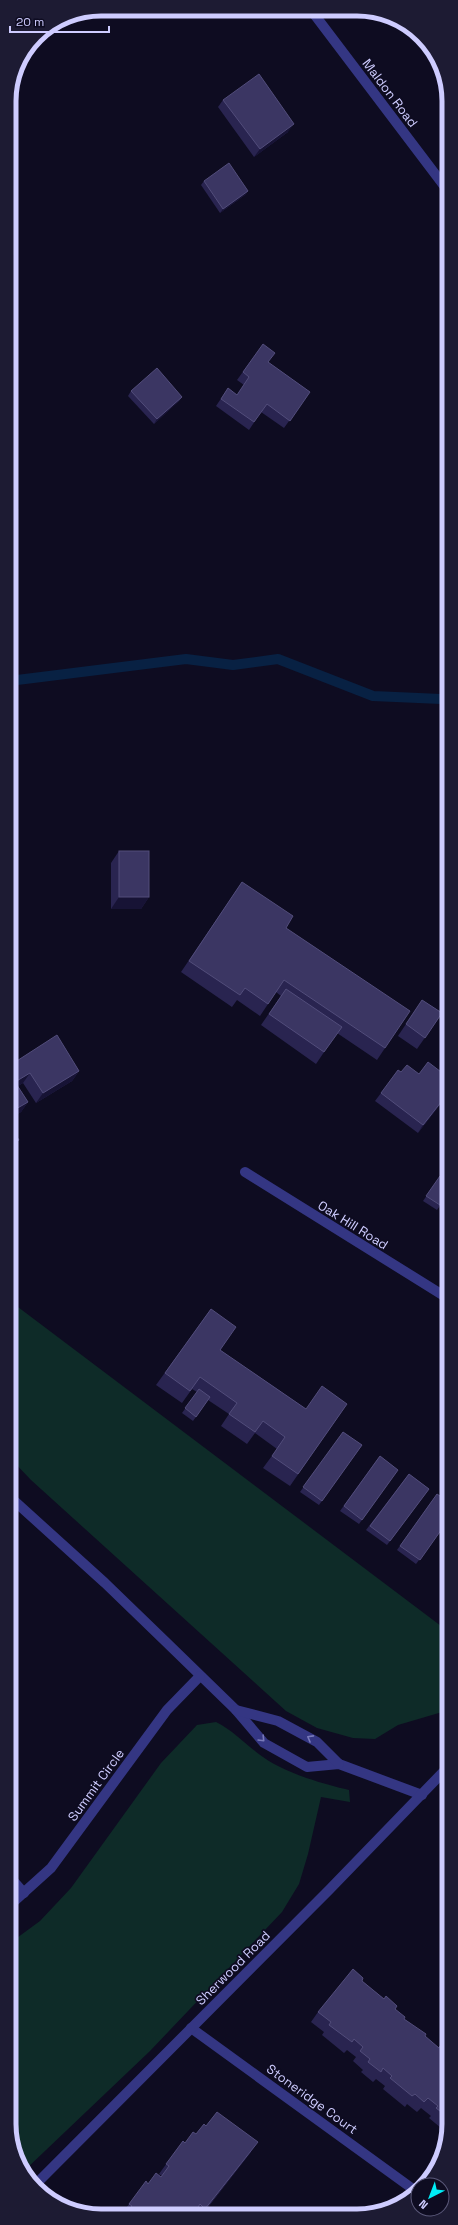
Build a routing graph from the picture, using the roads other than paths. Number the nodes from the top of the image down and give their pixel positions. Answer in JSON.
{"nodes":[{"id":1,"x":316,"y":16,"type":"edge"},
{"id":2,"x":442,"y":183,"type":"edge"},
{"id":3,"x":245,"y":1172,"type":"dead end"},
{"id":4,"x":442,"y":1295,"type":"edge"},
{"id":5,"x":16,"y":1502,"type":"edge"},
{"id":6,"x":200,"y":1676,"type":"junction"},
{"id":7,"x":236,"y":1710,"type":"junction"},
{"id":8,"x":338,"y":1764,"type":"junction"},
{"id":9,"x":442,"y":1773,"type":"edge"},
{"id":10,"x":422,"y":1794,"type":"junction"},
{"id":11,"x":16,"y":1884,"type":"edge"},
{"id":12,"x":24,"y":1894,"type":"junction"},
{"id":13,"x":16,"y":1901,"type":"edge"},
{"id":14,"x":191,"y":2028,"type":"junction"},
{"id":15,"x":38,"y":2181,"type":"edge"},
{"id":16,"x":410,"y":2187,"type":"edge"}],
"edges":[{"from":1,"to":2,"type":"street","name":"Maldon Road"},
{"from":3,"to":4,"type":"street","name":"Oak Hill Road"},
{"from":5,"to":6,"type":"street"},
{"from":6,"to":7,"type":"street"},
{"from":6,"to":12,"type":"street","name":"Summit Circle"},
{"from":8,"to":7,"type":"street","one_way":true},
{"from":7,"to":8,"type":"street","one_way":true},
{"from":8,"to":10,"type":"street"},
{"from":9,"to":10,"type":"street","name":"Sherwood Road"},
{"from":10,"to":14,"type":"street","name":"Sherwood Road"},
{"from":11,"to":12,"type":"street"},
{"from":12,"to":13,"type":"street","name":"Summit Circle"},
{"from":14,"to":15,"type":"street","name":"Sherwood Road"},
{"from":14,"to":16,"type":"street","name":"Stoneridge Court"}]}
